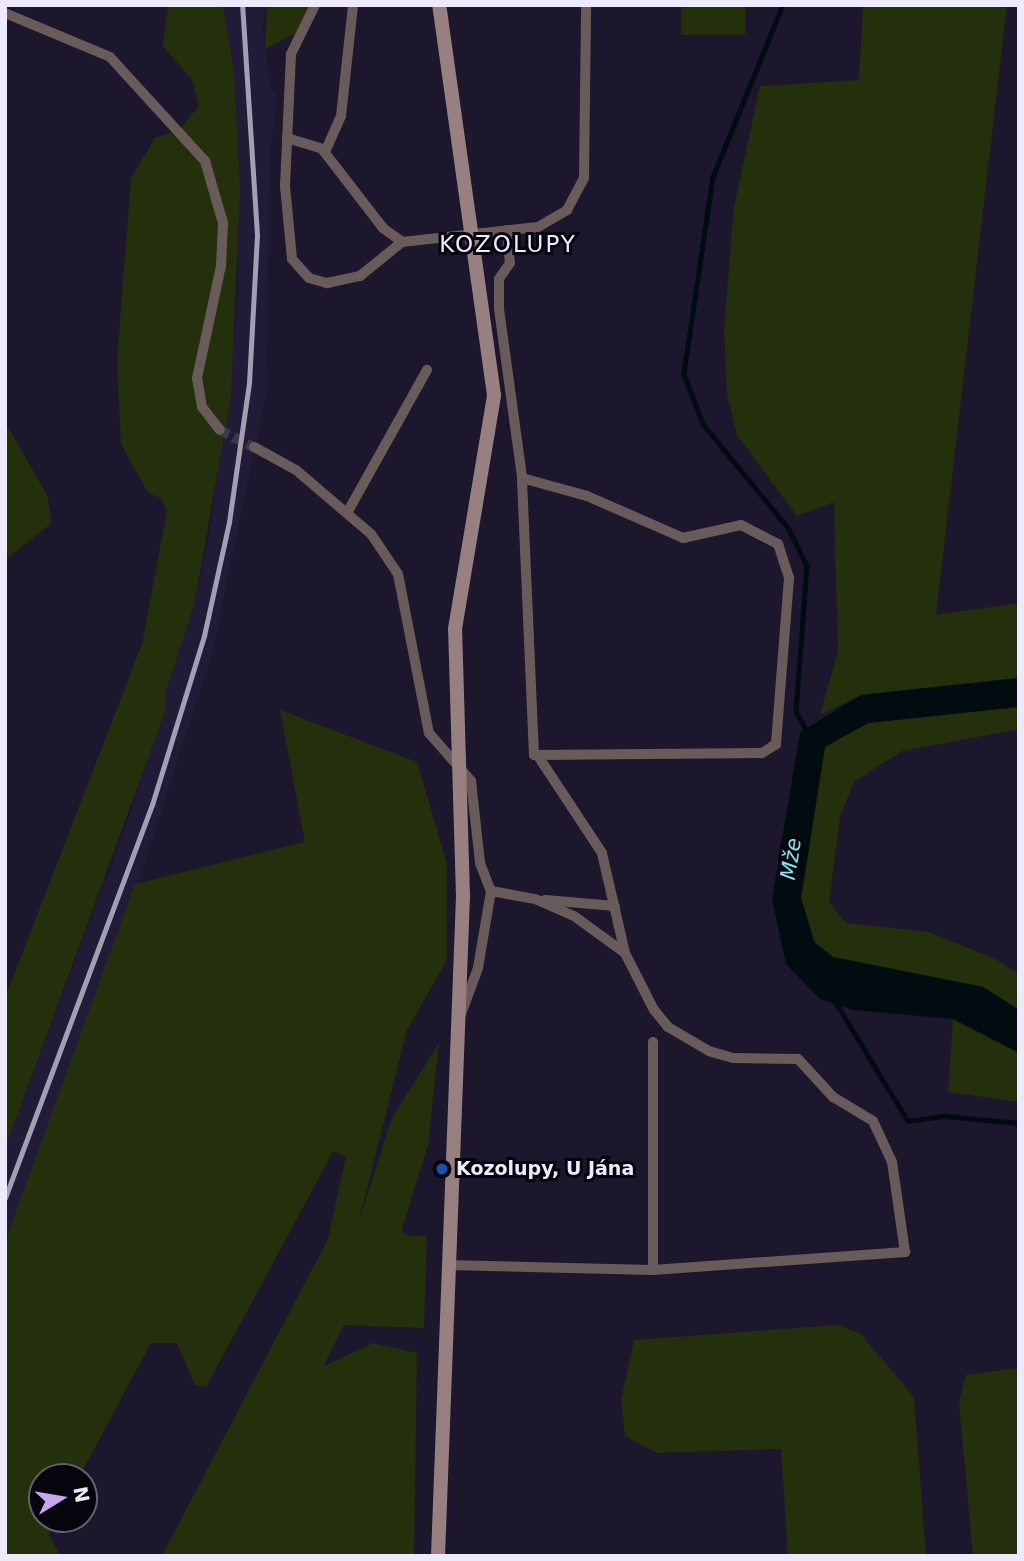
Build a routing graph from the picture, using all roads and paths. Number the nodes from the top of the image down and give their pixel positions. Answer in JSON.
{"nodes":[{"id":1,"x":315,"y":5,"type":"edge"},
{"id":2,"x":353,"y":5,"type":"edge"},
{"id":3,"x":439,"y":5,"type":"edge"},
{"id":4,"x":586,"y":5,"type":"edge"},
{"id":5,"x":5,"y":13,"type":"edge"},
{"id":6,"x":287,"y":138,"type":"junction"},
{"id":7,"x":325,"y":152,"type":"junction"},
{"id":8,"x":507,"y":230,"type":"junction"},
{"id":9,"x":473,"y":232,"type":"junction"},
{"id":10,"x":402,"y":242,"type":"junction"},
{"id":11,"x":427,"y":370,"type":"dead end"},
{"id":12,"x":220,"y":430,"type":"tunnel mouth"},
{"id":13,"x":254,"y":447,"type":"tunnel mouth"},
{"id":14,"x":522,"y":478,"type":"junction"},
{"id":15,"x":346,"y":513,"type":"junction"},
{"id":16,"x":540,"y":758,"type":"junction"},
{"id":17,"x":460,"y":769,"type":"junction"},
{"id":18,"x":491,"y":891,"type":"junction"},
{"id":19,"x":535,"y":899,"type":"junction"},
{"id":20,"x":615,"y":906,"type":"junction"},
{"id":21,"x":625,"y":953,"type":"junction"},
{"id":22,"x":458,"y":1022,"type":"junction"},
{"id":23,"x":653,"y":1042,"type":"dead end"},
{"id":24,"x":448,"y":1265,"type":"junction"},
{"id":25,"x":653,"y":1270,"type":"junction"},
{"id":26,"x":439,"y":1556,"type":"edge"}],
"edges":[{"from":1,"to":6,"type":"street"},
{"from":2,"to":7,"type":"street"},
{"from":3,"to":9,"type":"main road"},
{"from":4,"to":8,"type":"street"},
{"from":5,"to":12,"type":"street"},
{"from":6,"to":7,"type":"street"},
{"from":6,"to":10,"type":"street"},
{"from":7,"to":10,"type":"street"},
{"from":8,"to":9,"type":"street"},
{"from":8,"to":14,"type":"street"},
{"from":9,"to":10,"type":"street"},
{"from":9,"to":17,"type":"main road"},
{"from":11,"to":15,"type":"street"},
{"from":13,"to":15,"type":"street"},
{"from":14,"to":16,"type":"street"},
{"from":14,"to":16,"type":"street"},
{"from":15,"to":17,"type":"street"},
{"from":16,"to":20,"type":"street"},
{"from":17,"to":18,"type":"street"},
{"from":17,"to":22,"type":"main road"},
{"from":18,"to":19,"type":"street"},
{"from":18,"to":22,"type":"street"},
{"from":19,"to":20,"type":"street"},
{"from":19,"to":21,"type":"street"},
{"from":20,"to":21,"type":"street"},
{"from":21,"to":25,"type":"street"},
{"from":22,"to":24,"type":"main road"},
{"from":23,"to":25,"type":"street"},
{"from":24,"to":25,"type":"street"},
{"from":24,"to":26,"type":"main road"}]}
